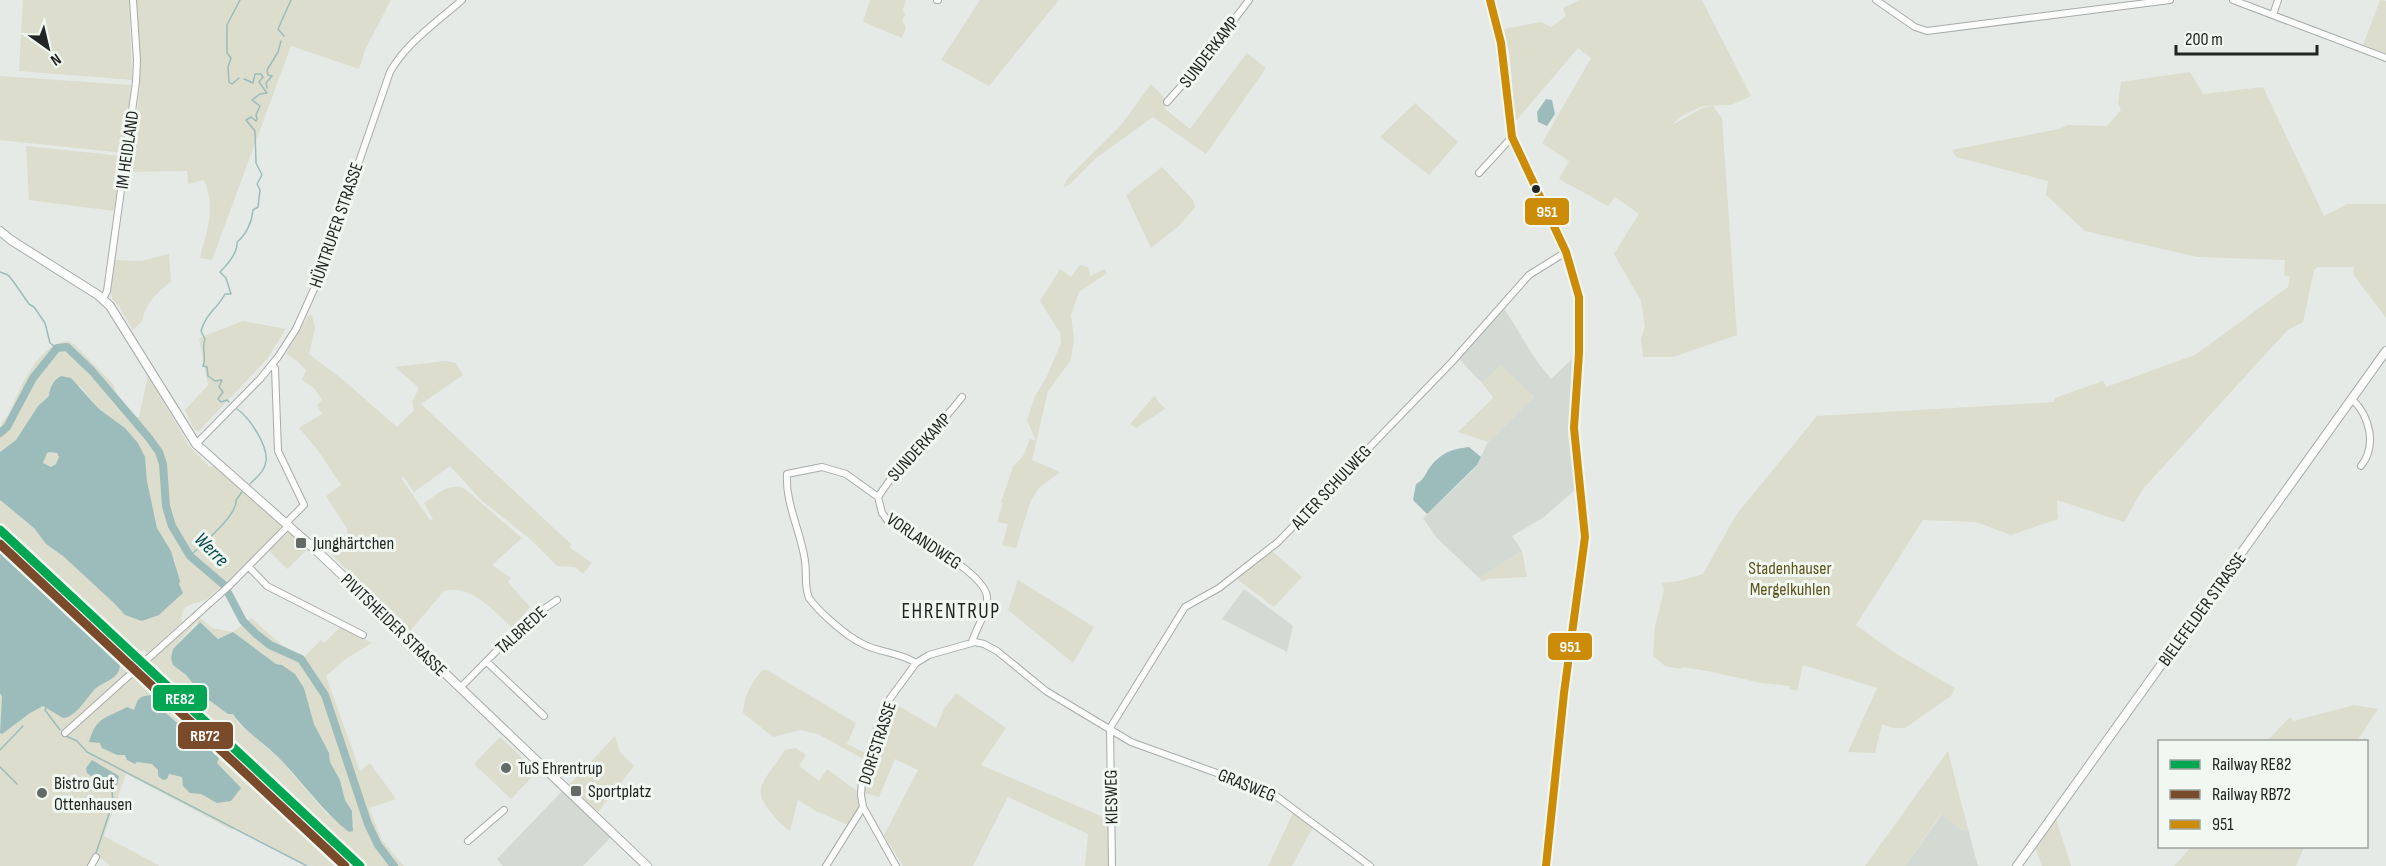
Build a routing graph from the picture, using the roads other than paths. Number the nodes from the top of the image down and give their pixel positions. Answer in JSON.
{"nodes":[{"id":1,"x":133,"y":0,"type":"edge"},
{"id":2,"x":462,"y":0,"type":"edge"},
{"id":3,"x":1249,"y":0,"type":"edge"},
{"id":4,"x":1490,"y":0,"type":"edge"},
{"id":5,"x":1876,"y":0,"type":"edge"},
{"id":6,"x":2170,"y":0,"type":"edge"},
{"id":7,"x":2233,"y":0,"type":"edge"},
{"id":8,"x":2278,"y":0,"type":"edge"},
{"id":9,"x":2273,"y":15,"type":"junction"},
{"id":10,"x":2386,"y":58,"type":"edge"},
{"id":11,"x":1167,"y":102,"type":"dead end"},
{"id":12,"x":1512,"y":137,"type":"junction"},
{"id":13,"x":1479,"y":173,"type":"dead end"},
{"id":14,"x":0,"y":231,"type":"edge"},
{"id":15,"x":1566,"y":252,"type":"junction"},
{"id":16,"x":103,"y":299,"type":"junction"},
{"id":17,"x":2386,"y":351,"type":"edge"},
{"id":18,"x":271,"y":366,"type":"junction"},
{"id":19,"x":962,"y":397,"type":"dead end"},
{"id":20,"x":2352,"y":400,"type":"junction"},
{"id":21,"x":196,"y":444,"type":"junction"},
{"id":22,"x":2361,"y":466,"type":"dead end"},
{"id":23,"x":878,"y":497,"type":"junction"},
{"id":24,"x":287,"y":524,"type":"junction"},
{"id":25,"x":249,"y":567,"type":"junction"},
{"id":26,"x":557,"y":600,"type":"dead end"},
{"id":27,"x":363,"y":635,"type":"dead end"},
{"id":28,"x":972,"y":642,"type":"junction"},
{"id":29,"x":486,"y":662,"type":"junction"},
{"id":30,"x":916,"y":663,"type":"junction"},
{"id":31,"x":460,"y":688,"type":"junction"},
{"id":32,"x":544,"y":716,"type":"dead end"},
{"id":33,"x":1110,"y":728,"type":"junction"},
{"id":34,"x":64,"y":733,"type":"dead end"},
{"id":35,"x":863,"y":807,"type":"junction"},
{"id":36,"x":504,"y":810,"type":"dead end"},
{"id":37,"x":468,"y":841,"type":"dead end"},
{"id":38,"x":96,"y":857,"type":"dead end"},
{"id":39,"x":91,"y":866,"type":"edge"},
{"id":40,"x":647,"y":866,"type":"edge"},
{"id":41,"x":825,"y":866,"type":"edge"},
{"id":42,"x":896,"y":866,"type":"edge"},
{"id":43,"x":1112,"y":866,"type":"edge"},
{"id":44,"x":1370,"y":866,"type":"edge"},
{"id":45,"x":1546,"y":866,"type":"edge"},
{"id":46,"x":2017,"y":866,"type":"edge"}],
"edges":[{"from":1,"to":16,"type":"street","name":"IM HEIDLAND"},
{"from":2,"to":18,"type":"street","name":"HÜNTRUPER STRASSE"},
{"from":3,"to":11,"type":"street","name":"SUNDERKAMP"},
{"from":4,"to":12,"type":"street"},
{"from":5,"to":6,"type":"street"},
{"from":7,"to":9,"type":"street"},
{"from":8,"to":9,"type":"street"},
{"from":9,"to":10,"type":"street"},
{"from":12,"to":13,"type":"street"},
{"from":12,"to":15,"type":"street"},
{"from":14,"to":16,"type":"main road","name":"PIVITSHEIDER STRASSE"},
{"from":15,"to":33,"type":"street","name":"ALTER SCHULWEG"},
{"from":15,"to":45,"type":"street"},
{"from":16,"to":21,"type":"main road","name":"PIVITSHEIDER STRASSE"},
{"from":17,"to":20,"type":"main road","name":"BIELEFELDER STRASSE"},
{"from":18,"to":21,"type":"street","name":"HÜNTRUPER STRASSE"},
{"from":18,"to":24,"type":"street"},
{"from":19,"to":23,"type":"street","name":"SUNDERKAMP"},
{"from":20,"to":22,"type":"street"},
{"from":20,"to":46,"type":"main road","name":"BIELEFELDER STRASSE"},
{"from":21,"to":24,"type":"main road","name":"PIVITSHEIDER STRASSE"},
{"from":23,"to":28,"type":"street","name":"VORLANDWEG"},
{"from":23,"to":30,"type":"street","name":"VORLANDWEG"},
{"from":24,"to":25,"type":"street"},
{"from":24,"to":31,"type":"main road","name":"PIVITSHEIDER STRASSE"},
{"from":25,"to":27,"type":"street"},
{"from":25,"to":34,"type":"street"},
{"from":26,"to":29,"type":"street","name":"TALBREDE"},
{"from":28,"to":30,"type":"street","name":"DORFSTRASSE"},
{"from":28,"to":33,"type":"street"},
{"from":29,"to":31,"type":"street","name":"TALBREDE"},
{"from":29,"to":32,"type":"street","name":"TALBREDE"},
{"from":30,"to":35,"type":"street","name":"DORFSTRASSE"},
{"from":31,"to":40,"type":"main road","name":"PIVITSHEIDER STRASSE"},
{"from":33,"to":43,"type":"street","name":"KIESWEG"},
{"from":33,"to":44,"type":"street","name":"GRASWEG"},
{"from":35,"to":41,"type":"street"},
{"from":35,"to":42,"type":"street","name":"DORFSTRASSE"},
{"from":36,"to":37,"type":"street"},
{"from":38,"to":39,"type":"street"}]}
